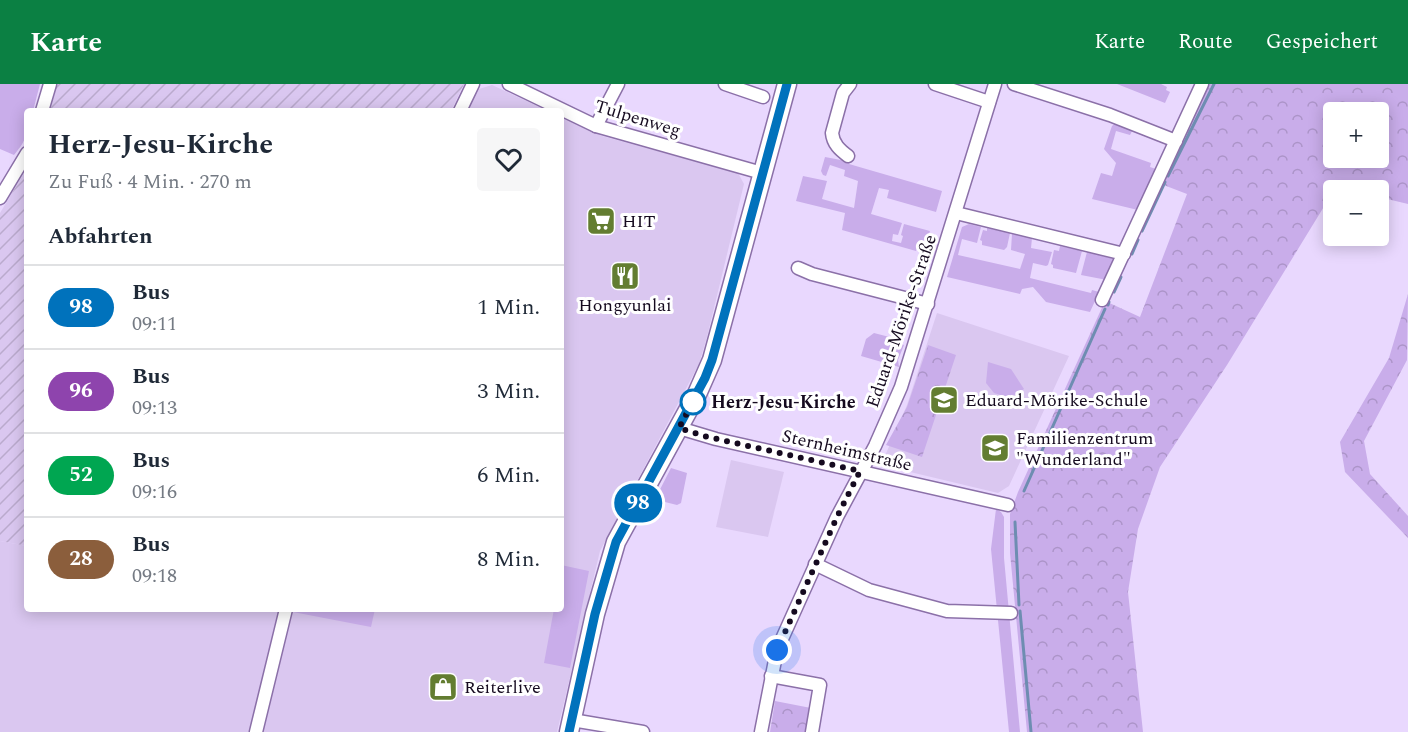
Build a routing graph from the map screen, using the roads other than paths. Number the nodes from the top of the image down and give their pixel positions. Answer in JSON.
{"nodes":[{"id":1,"x":50,"y":84,"type":"edge"},
{"id":2,"x":473,"y":84,"type":"edge"},
{"id":3,"x":509,"y":84,"type":"edge"},
{"id":4,"x":618,"y":84,"type":"edge"},
{"id":5,"x":725,"y":84,"type":"edge"},
{"id":6,"x":788,"y":84,"type":"edge"},
{"id":7,"x":850,"y":84,"type":"edge"},
{"id":8,"x":935,"y":84,"type":"edge"},
{"id":9,"x":995,"y":84,"type":"edge"},
{"id":10,"x":1014,"y":84,"type":"edge"},
{"id":11,"x":1202,"y":84,"type":"edge"},
{"id":12,"x":763,"y":97,"type":"dead end"},
{"id":13,"x":989,"y":102,"type":"junction"},
{"id":14,"x":43,"y":108,"type":"edge"},
{"id":15,"x":461,"y":108,"type":"edge"},
{"id":16,"x":559,"y":108,"type":"edge"},
{"id":17,"x":564,"y":111,"type":"edge"},
{"id":18,"x":596,"y":126,"type":"junction"},
{"id":19,"x":1176,"y":141,"type":"junction"},
{"id":20,"x":848,"y":156,"type":"dead end"},
{"id":21,"x":24,"y":158,"type":"edge"},
{"id":22,"x":762,"y":173,"type":"junction"},
{"id":23,"x":0,"y":198,"type":"edge"},
{"id":24,"x":956,"y":213,"type":"junction"},
{"id":25,"x":1124,"y":254,"type":"junction"},
{"id":26,"x":798,"y":268,"type":"dead end"},
{"id":27,"x":1102,"y":300,"type":"dead end"},
{"id":28,"x":928,"y":304,"type":"junction"},
{"id":29,"x":679,"y":428,"type":"junction"},
{"id":30,"x":860,"y":471,"type":"junction"},
{"id":31,"x":1008,"y":505,"type":"dead end"},
{"id":32,"x":815,"y":564,"type":"junction"},
{"id":33,"x":285,"y":612,"type":"edge"},
{"id":34,"x":1011,"y":613,"type":"dead end"},
{"id":35,"x":771,"y":676,"type":"junction"},
{"id":36,"x":570,"y":726,"type":"edge"},
{"id":37,"x":602,"y":729,"type":"edge"},
{"id":38,"x":256,"y":732,"type":"edge"},
{"id":39,"x":643,"y":732,"type":"edge"},
{"id":40,"x":761,"y":732,"type":"edge"},
{"id":41,"x":812,"y":732,"type":"edge"}],
"edges":[{"from":1,"to":14,"type":"street"},
{"from":2,"to":15,"type":"street"},
{"from":3,"to":16,"type":"street","name":"Tulpenweg"},
{"from":4,"to":18,"type":"street"},
{"from":5,"to":12,"type":"street"},
{"from":6,"to":22,"type":"main road"},
{"from":7,"to":20,"type":"street"},
{"from":8,"to":13,"type":"street"},
{"from":9,"to":13,"type":"street","name":"Eduard-Mörike-Straße"},
{"from":10,"to":19,"type":"street"},
{"from":11,"to":19,"type":"street"},
{"from":13,"to":24,"type":"street","name":"Eduard-Mörike-Straße"},
{"from":17,"to":18,"type":"street","name":"Tulpenweg"},
{"from":18,"to":22,"type":"street","name":"Tulpenweg"},
{"from":19,"to":25,"type":"street"},
{"from":21,"to":23,"type":"street"},
{"from":22,"to":29,"type":"main road"},
{"from":24,"to":25,"type":"street"},
{"from":24,"to":28,"type":"street","name":"Eduard-Mörike-Straße"},
{"from":25,"to":27,"type":"street"},
{"from":26,"to":28,"type":"street"},
{"from":28,"to":30,"type":"street","name":"Eduard-Mörike-Straße"},
{"from":29,"to":30,"type":"street","name":"Sternheimstraße"},
{"from":29,"to":36,"type":"main road"},
{"from":30,"to":31,"type":"street","name":"Sternheimstraße"},
{"from":30,"to":32,"type":"street","name":"Eduard-Mörike-Straße"},
{"from":32,"to":34,"type":"street"},
{"from":32,"to":35,"type":"street","name":"Eduard-Mörike-Straße"},
{"from":33,"to":38,"type":"street"},
{"from":35,"to":40,"type":"street","name":"Eduard-Mörike-Straße"},
{"from":35,"to":41,"type":"street"},
{"from":36,"to":37,"type":"street"},
{"from":37,"to":39,"type":"street"}]}
